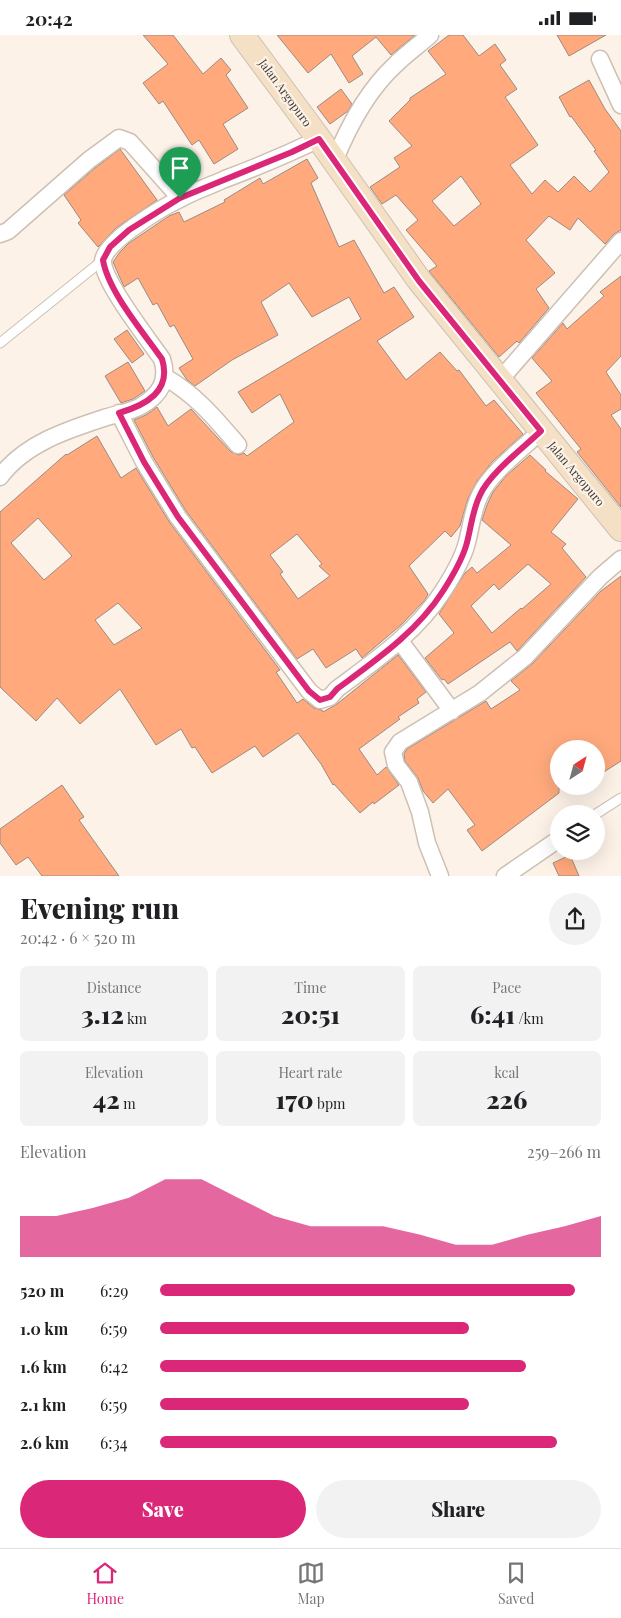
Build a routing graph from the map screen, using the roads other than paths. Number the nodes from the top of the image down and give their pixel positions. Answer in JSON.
{"nodes":[{"id":1,"x":242,"y":35,"type":"edge"},
{"id":2,"x":430,"y":35,"type":"edge"},
{"id":3,"x":600,"y":59,"type":"dead end"},
{"id":4,"x":621,"y":105,"type":"edge"},
{"id":5,"x":319,"y":139,"type":"junction"},
{"id":6,"x":334,"y":162,"type":"junction"},
{"id":7,"x":180,"y":198,"type":"junction"},
{"id":8,"x":0,"y":234,"type":"edge"},
{"id":9,"x":621,"y":241,"type":"edge"},
{"id":10,"x":103,"y":260,"type":"junction"},
{"id":11,"x":0,"y":343,"type":"edge"},
{"id":12,"x":165,"y":377,"type":"junction"},
{"id":13,"x":499,"y":381,"type":"junction"},
{"id":14,"x":119,"y":413,"type":"junction"},
{"id":15,"x":541,"y":431,"type":"junction"},
{"id":16,"x":238,"y":445,"type":"dead end"},
{"id":17,"x":0,"y":477,"type":"edge"},
{"id":18,"x":621,"y":529,"type":"edge"},
{"id":19,"x":621,"y":559,"type":"edge"},
{"id":20,"x":400,"y":641,"type":"junction"},
{"id":21,"x":452,"y":711,"type":"junction"},
{"id":22,"x":621,"y":798,"type":"edge"},
{"id":23,"x":605,"y":808,"type":"edge"},
{"id":24,"x":550,"y":845,"type":"edge"},
{"id":25,"x":440,"y":875,"type":"edge"},
{"id":26,"x":505,"y":875,"type":"edge"}],
"edges":[{"from":1,"to":5,"type":"street","name":"Jalan Argopuro"},
{"from":2,"to":6,"type":"street"},
{"from":3,"to":4,"type":"street"},
{"from":5,"to":6,"type":"street","name":"Jalan Argopuro"},
{"from":5,"to":7,"type":"street"},
{"from":6,"to":13,"type":"street","name":"Jalan Argopuro"},
{"from":7,"to":8,"type":"street"},
{"from":7,"to":10,"type":"street"},
{"from":9,"to":13,"type":"street"},
{"from":10,"to":11,"type":"lane"},
{"from":10,"to":12,"type":"street"},
{"from":12,"to":14,"type":"street"},
{"from":12,"to":16,"type":"street"},
{"from":13,"to":15,"type":"street","name":"Jalan Argopuro"},
{"from":14,"to":17,"type":"street"},
{"from":14,"to":20,"type":"street"},
{"from":15,"to":18,"type":"street","name":"Jalan Argopuro"},
{"from":15,"to":20,"type":"street"},
{"from":19,"to":21,"type":"street"},
{"from":20,"to":21,"type":"street"},
{"from":21,"to":25,"type":"street"},
{"from":22,"to":23,"type":"lane"},
{"from":24,"to":26,"type":"street"}]}
